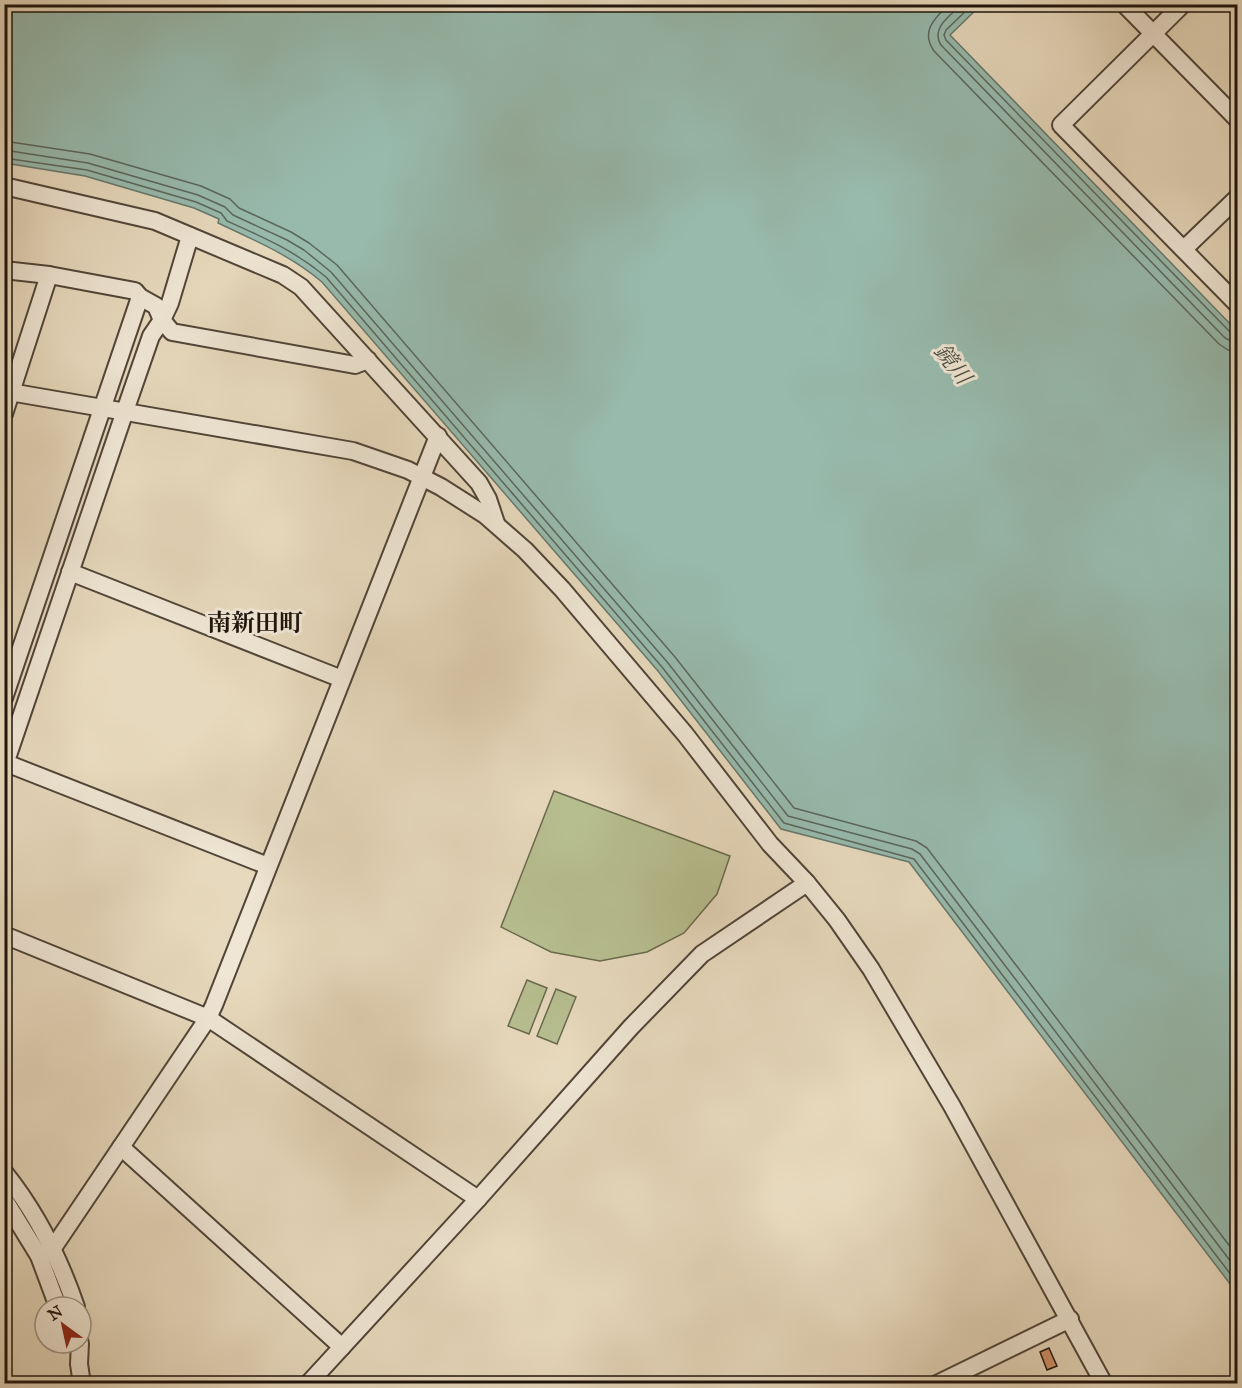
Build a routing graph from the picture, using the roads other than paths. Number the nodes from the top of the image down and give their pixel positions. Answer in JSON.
{"nodes":[{"id":1,"x":1124,"y":4,"type":"edge"},
{"id":2,"x":1183,"y":4,"type":"edge"},
{"id":3,"x":1153,"y":35,"type":"junction"},
{"id":4,"x":1238,"y":120,"type":"edge"},
{"id":5,"x":4,"y":186,"type":"edge"},
{"id":6,"x":1238,"y":197,"type":"edge"},
{"id":7,"x":190,"y":236,"type":"junction"},
{"id":8,"x":1184,"y":249,"type":"junction"},
{"id":9,"x":4,"y":270,"type":"edge"},
{"id":10,"x":49,"y":275,"type":"junction"},
{"id":11,"x":140,"y":297,"type":"junction"},
{"id":12,"x":1238,"y":304,"type":"edge"},
{"id":13,"x":162,"y":320,"type":"junction"},
{"id":14,"x":368,"y":360,"type":"junction"},
{"id":15,"x":8,"y":391,"type":"edge"},
{"id":16,"x":103,"y":407,"type":"junction"},
{"id":17,"x":125,"y":411,"type":"junction"},
{"id":18,"x":4,"y":414,"type":"edge"},
{"id":19,"x":438,"y":436,"type":"junction"},
{"id":20,"x":422,"y":477,"type":"junction"},
{"id":21,"x":496,"y":524,"type":"junction"},
{"id":22,"x":70,"y":572,"type":"junction"},
{"id":23,"x":342,"y":679,"type":"junction"},
{"id":24,"x":4,"y":698,"type":"edge"},
{"id":25,"x":5,"y":765,"type":"edge"},
{"id":26,"x":268,"y":866,"type":"junction"},
{"id":27,"x":807,"y":883,"type":"junction"},
{"id":28,"x":4,"y":935,"type":"edge"},
{"id":29,"x":207,"y":1018,"type":"junction"},
{"id":30,"x":121,"y":1147,"type":"junction"},
{"id":31,"x":4,"y":1172,"type":"edge"},
{"id":32,"x":4,"y":1199,"type":"edge"},
{"id":33,"x":478,"y":1199,"type":"junction"},
{"id":34,"x":46,"y":1252,"type":"junction"},
{"id":35,"x":55,"y":1295,"type":"edge"},
{"id":36,"x":69,"y":1295,"type":"edge"},
{"id":37,"x":1070,"y":1319,"type":"junction"},
{"id":38,"x":342,"y":1347,"type":"junction"},
{"id":39,"x":75,"y":1355,"type":"edge"},
{"id":40,"x":79,"y":1355,"type":"edge"},
{"id":41,"x":79,"y":1364,"type":"junction"},
{"id":42,"x":82,"y":1383,"type":"edge"},
{"id":43,"x":308,"y":1383,"type":"edge"},
{"id":44,"x":937,"y":1383,"type":"edge"},
{"id":45,"x":1104,"y":1383,"type":"edge"}],
"edges":[{"from":1,"to":3,"type":"street"},
{"from":2,"to":3,"type":"street"},
{"from":3,"to":4,"type":"street"},
{"from":3,"to":8,"type":"street"},
{"from":5,"to":7,"type":"street"},
{"from":6,"to":8,"type":"street"},
{"from":7,"to":13,"type":"street"},
{"from":7,"to":14,"type":"street"},
{"from":8,"to":12,"type":"street"},
{"from":9,"to":10,"type":"street"},
{"from":10,"to":11,"type":"street"},
{"from":10,"to":15,"type":"street"},
{"from":11,"to":13,"type":"street"},
{"from":11,"to":16,"type":"street"},
{"from":13,"to":14,"type":"street"},
{"from":13,"to":17,"type":"street"},
{"from":14,"to":19,"type":"street"},
{"from":15,"to":16,"type":"street"},
{"from":15,"to":18,"type":"street"},
{"from":16,"to":17,"type":"street"},
{"from":16,"to":24,"type":"street"},
{"from":17,"to":20,"type":"street"},
{"from":17,"to":22,"type":"street"},
{"from":19,"to":20,"type":"street"},
{"from":19,"to":21,"type":"street"},
{"from":20,"to":21,"type":"street"},
{"from":20,"to":23,"type":"street"},
{"from":21,"to":27,"type":"street"},
{"from":22,"to":23,"type":"street"},
{"from":22,"to":25,"type":"street"},
{"from":23,"to":26,"type":"street"},
{"from":25,"to":26,"type":"street"},
{"from":26,"to":29,"type":"street"},
{"from":27,"to":33,"type":"street"},
{"from":27,"to":37,"type":"street"},
{"from":28,"to":29,"type":"street"},
{"from":29,"to":30,"type":"street"},
{"from":29,"to":33,"type":"street"},
{"from":30,"to":34,"type":"street"},
{"from":30,"to":38,"type":"street"},
{"from":31,"to":34,"type":"street"},
{"from":32,"to":34,"type":"street"},
{"from":33,"to":38,"type":"street"},
{"from":34,"to":35,"type":"street"},
{"from":34,"to":36,"type":"street"},
{"from":37,"to":44,"type":"street"},
{"from":37,"to":45,"type":"street"},
{"from":38,"to":43,"type":"street"},
{"from":39,"to":41,"type":"street"},
{"from":40,"to":41,"type":"street"},
{"from":41,"to":42,"type":"street"}]}
